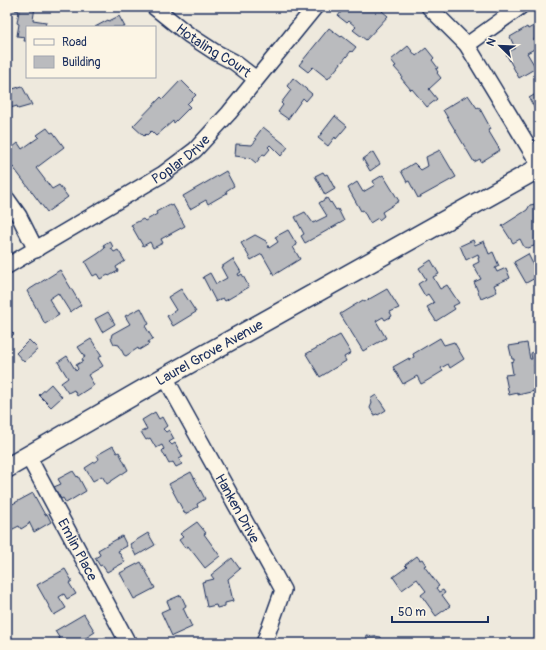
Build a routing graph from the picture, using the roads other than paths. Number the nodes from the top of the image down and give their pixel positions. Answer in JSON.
{"nodes":[{"id":1,"x":154,"y":7,"type":"edge"},
{"id":2,"x":315,"y":7,"type":"edge"},
{"id":3,"x":429,"y":7,"type":"edge"},
{"id":4,"x":520,"y":7,"type":"edge"},
{"id":5,"x":467,"y":45,"type":"junction"},
{"id":6,"x":256,"y":79,"type":"junction"},
{"id":7,"x":539,"y":164,"type":"edge"},
{"id":8,"x":539,"y":168,"type":"edge"},
{"id":9,"x":7,"y":199,"type":"edge"},
{"id":10,"x":36,"y":250,"type":"junction"},
{"id":11,"x":7,"y":266,"type":"edge"},
{"id":12,"x":165,"y":377,"type":"junction"},
{"id":13,"x":28,"y":456,"type":"junction"},
{"id":14,"x":7,"y":468,"type":"edge"},
{"id":15,"x":128,"y":643,"type":"edge"},
{"id":16,"x":264,"y":643,"type":"edge"}],
"edges":[{"from":1,"to":6,"type":"street","name":"Hotaling Court"},
{"from":2,"to":6,"type":"street","name":"Poplar Drive"},
{"from":3,"to":5,"type":"street"},
{"from":4,"to":5,"type":"street"},
{"from":5,"to":7,"type":"street"},
{"from":6,"to":10,"type":"street","name":"Poplar Drive"},
{"from":8,"to":12,"type":"street","name":"Laurel Grove Avenue"},
{"from":9,"to":10,"type":"street"},
{"from":10,"to":11,"type":"street","name":"Poplar Drive"},
{"from":12,"to":13,"type":"street","name":"Laurel Grove Avenue"},
{"from":12,"to":16,"type":"street","name":"Hanken Drive"},
{"from":13,"to":14,"type":"street","name":"Laurel Grove Avenue"},
{"from":13,"to":15,"type":"street","name":"Emlin Place"}]}
